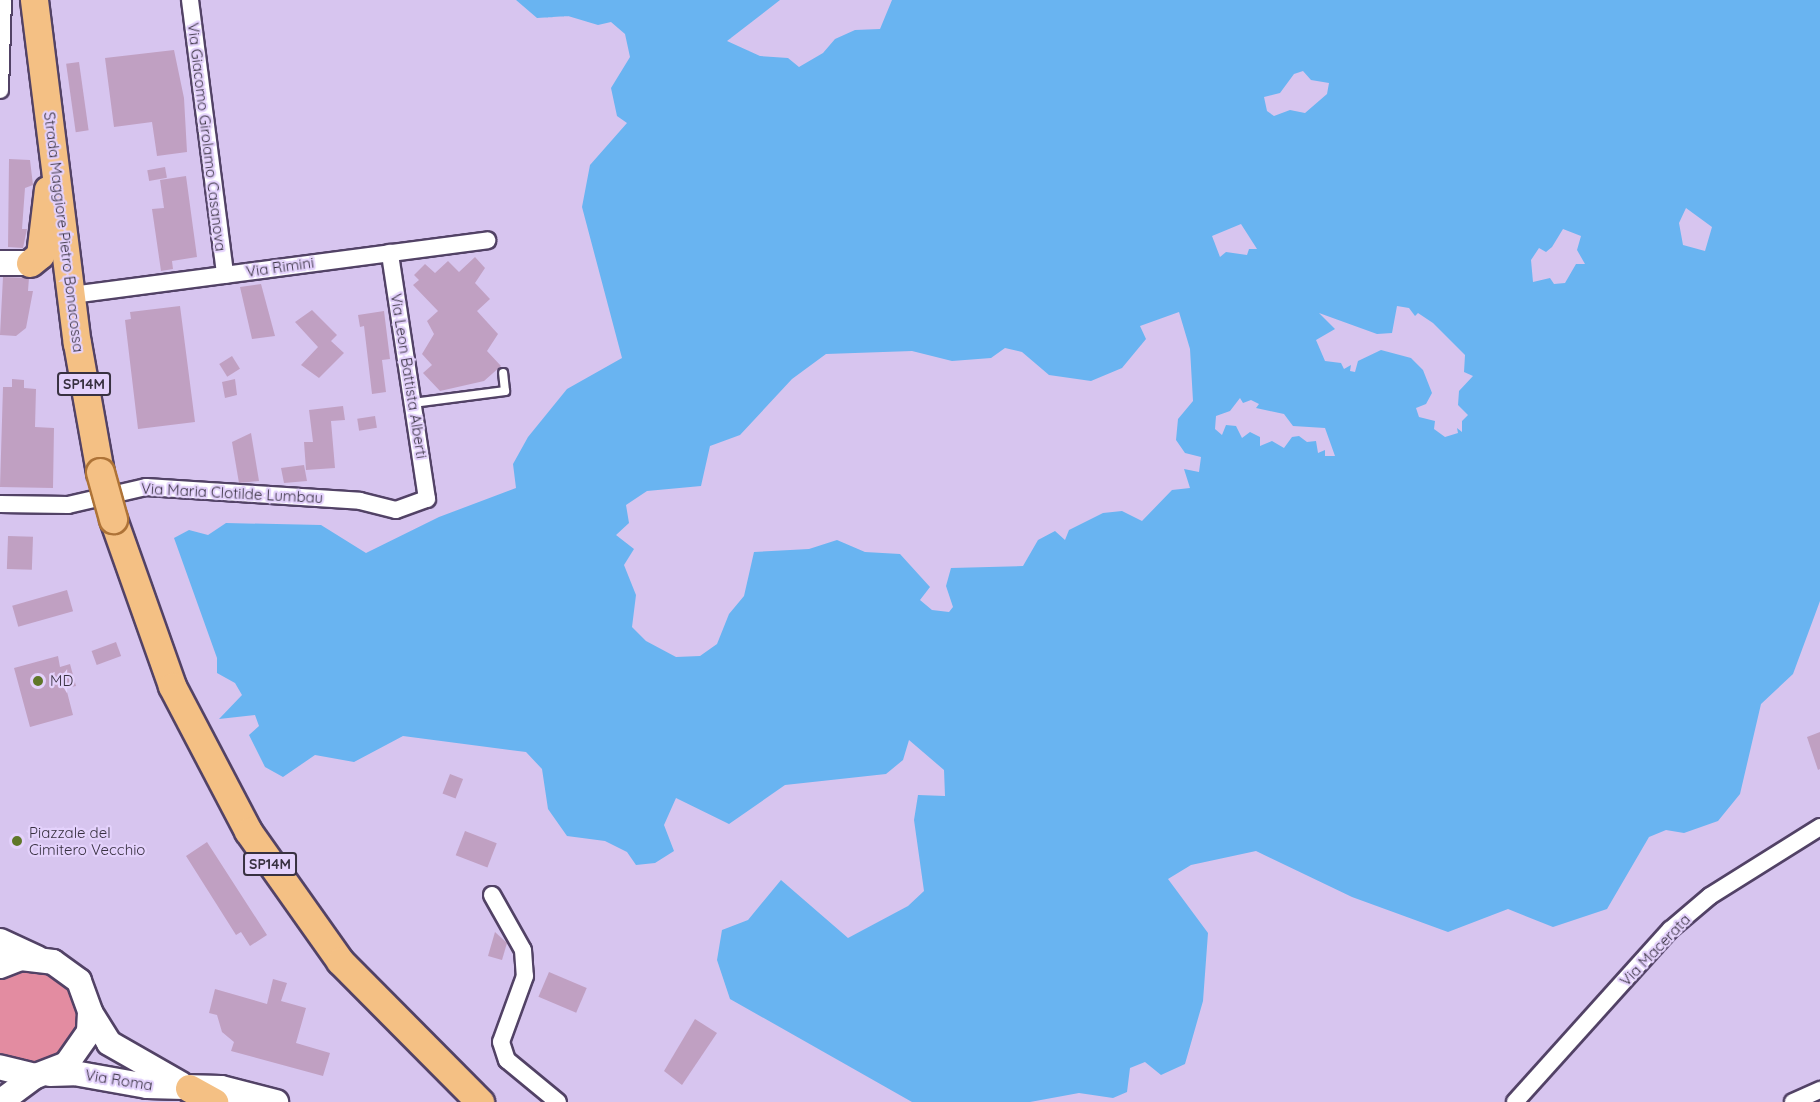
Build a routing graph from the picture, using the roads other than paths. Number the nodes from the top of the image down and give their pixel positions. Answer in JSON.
{"nodes":[{"id":1,"x":3,"y":0,"type":"edge"},
{"id":2,"x":34,"y":0,"type":"edge"},
{"id":3,"x":190,"y":0,"type":"edge"},
{"id":4,"x":0,"y":90,"type":"edge"},
{"id":5,"x":53,"y":146,"type":"junction"},
{"id":6,"x":488,"y":240,"type":"dead end"},
{"id":7,"x":390,"y":253,"type":"junction"},
{"id":8,"x":0,"y":263,"type":"edge"},
{"id":9,"x":30,"y":263,"type":"joint"},
{"id":10,"x":225,"y":275,"type":"junction"},
{"id":11,"x":72,"y":295,"type":"junction"},
{"id":12,"x":503,"y":373,"type":"dead end"},
{"id":13,"x":413,"y":403,"type":"junction"},
{"id":14,"x":427,"y":499,"type":"joint"},
{"id":15,"x":0,"y":504,"type":"edge"},
{"id":16,"x":1820,"y":827,"type":"edge"},
{"id":17,"x":492,"y":895,"type":"dead end"},
{"id":18,"x":0,"y":940,"type":"edge"},
{"id":19,"x":37,"y":958,"type":"junction"},
{"id":20,"x":0,"y":966,"type":"edge"},
{"id":21,"x":90,"y":1012,"type":"junction"},
{"id":22,"x":0,"y":1068,"type":"edge"},
{"id":23,"x":42,"y":1075,"type":"junction"},
{"id":24,"x":1820,"y":1090,"type":"edge"},
{"id":25,"x":188,"y":1095,"type":"edge"},
{"id":26,"x":0,"y":1102,"type":"edge"},
{"id":27,"x":214,"y":1102,"type":"edge"},
{"id":28,"x":276,"y":1102,"type":"edge"},
{"id":29,"x":480,"y":1102,"type":"edge"},
{"id":30,"x":558,"y":1102,"type":"edge"},
{"id":31,"x":1515,"y":1102,"type":"edge"},
{"id":32,"x":1793,"y":1102,"type":"edge"}],
"edges":[{"from":1,"to":4,"type":"street"},
{"from":2,"to":5,"type":"main road","name":"Strada Maggiore Pietro Bonacossa","number":"SP14M"},
{"from":3,"to":10,"type":"street","name":"Via Giacomo Girolamo Casanova"},
{"from":5,"to":9,"type":"main road"},
{"from":5,"to":11,"type":"main road","name":"Strada Maggiore Pietro Bonacossa","number":"SP14M"},
{"from":6,"to":7,"type":"street","name":"Via Rimini"},
{"from":7,"to":10,"type":"street","name":"Via Rimini"},
{"from":7,"to":13,"type":"street","name":"Via Leon Battista Alberti"},
{"from":8,"to":9,"type":"main road"},
{"from":10,"to":11,"type":"street","name":"Via Rimini"},
{"from":11,"to":29,"type":"main road","name":"Strada Maggiore Pietro Bonacossa","number":"SP14M","bridge":true},
{"from":12,"to":13,"type":"lane"},
{"from":13,"to":14,"type":"street","name":"Via Leon Battista Alberti"},
{"from":14,"to":15,"type":"street","name":"Via Maria Clotilde Lumbau"},
{"from":16,"to":31,"type":"street","name":"Via Macerata"},
{"from":17,"to":30,"type":"street"},
{"from":18,"to":19,"type":"main road","name":"Via Roma"},
{"from":19,"to":20,"type":"main road"},
{"from":19,"to":21,"type":"main road","name":"Via Roma"},
{"from":21,"to":23,"type":"main road"},
{"from":21,"to":25,"type":"main road","name":"Via Roma"},
{"from":22,"to":23,"type":"main road","name":"Via Roma"},
{"from":23,"to":25,"type":"main road","name":"Via Roma"},
{"from":23,"to":26,"type":"main road"},
{"from":24,"to":32,"type":"street"},
{"from":25,"to":27,"type":"main road"},
{"from":25,"to":28,"type":"main road","name":"Via Roma"}]}
